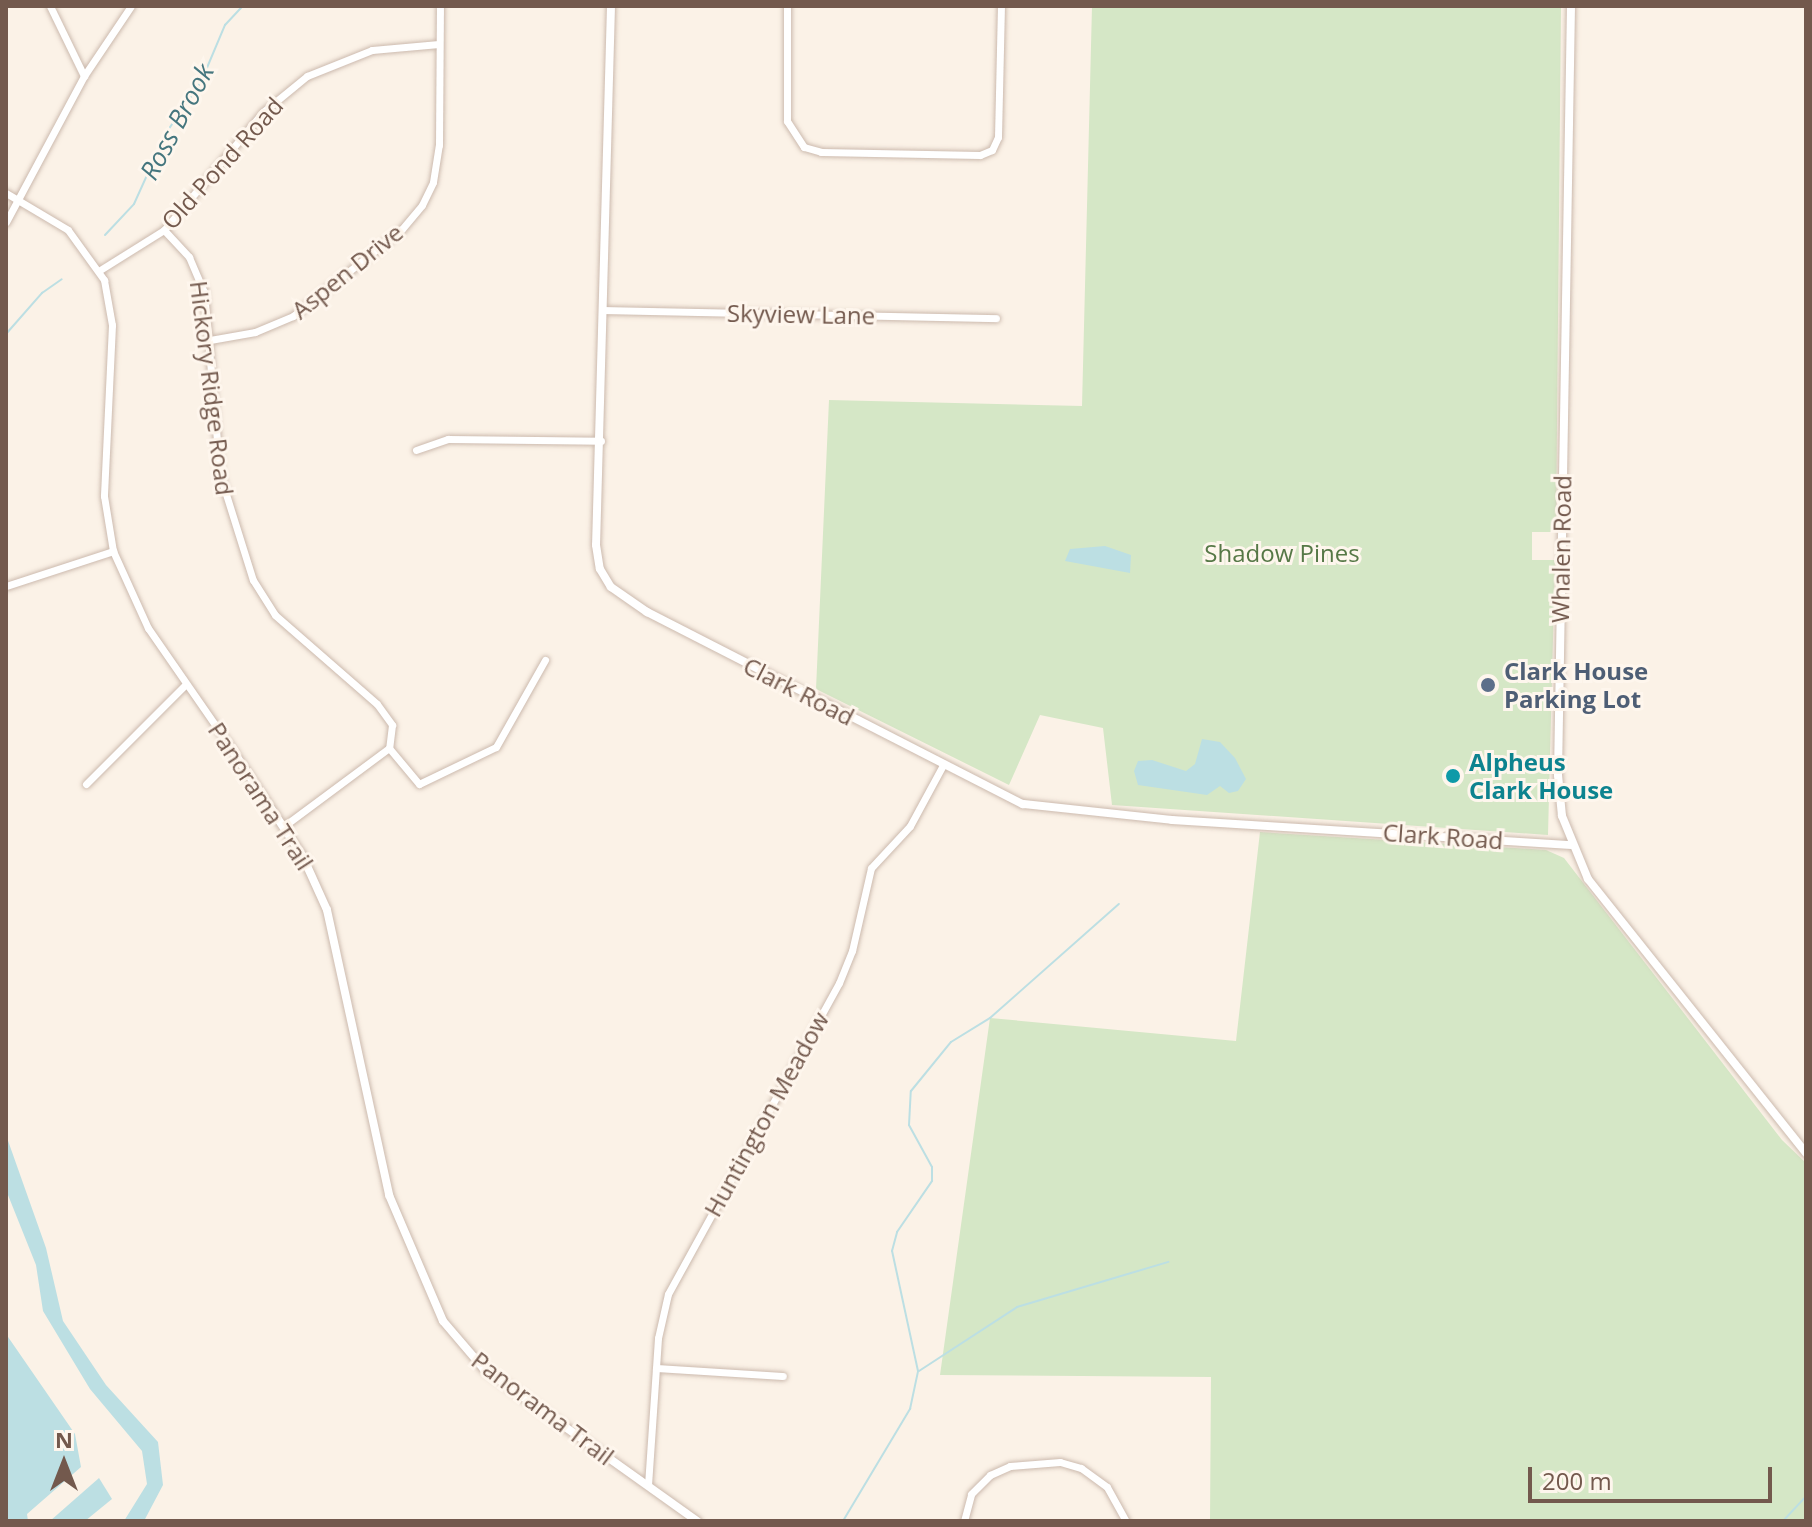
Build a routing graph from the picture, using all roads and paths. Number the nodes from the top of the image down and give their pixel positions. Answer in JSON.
{"nodes":[{"id":1,"x":50,"y":6,"type":"edge"},
{"id":2,"x":131,"y":6,"type":"edge"},
{"id":3,"x":440,"y":6,"type":"edge"},
{"id":4,"x":611,"y":6,"type":"edge"},
{"id":5,"x":787,"y":6,"type":"edge"},
{"id":6,"x":1001,"y":6,"type":"edge"},
{"id":7,"x":1571,"y":6,"type":"edge"},
{"id":8,"x":439,"y":44,"type":"junction"},
{"id":9,"x":84,"y":76,"type":"junction"},
{"id":10,"x":6,"y":193,"type":"edge"},
{"id":11,"x":19,"y":198,"type":"junction"},
{"id":12,"x":6,"y":222,"type":"edge"},
{"id":13,"x":164,"y":230,"type":"junction"},
{"id":14,"x":100,"y":270,"type":"junction"},
{"id":15,"x":605,"y":310,"type":"junction"},
{"id":16,"x":996,"y":318,"type":"dead end"},
{"id":17,"x":210,"y":340,"type":"junction"},
{"id":18,"x":601,"y":441,"type":"junction"},
{"id":19,"x":416,"y":450,"type":"dead end"},
{"id":20,"x":113,"y":551,"type":"junction"},
{"id":21,"x":6,"y":586,"type":"edge"},
{"id":22,"x":545,"y":660,"type":"dead end"},
{"id":23,"x":186,"y":684,"type":"junction"},
{"id":24,"x":227,"y":742,"type":"joint"},
{"id":25,"x":389,"y":748,"type":"junction"},
{"id":26,"x":943,"y":765,"type":"junction"},
{"id":27,"x":86,"y":784,"type":"dead end"},
{"id":28,"x":284,"y":826,"type":"junction"},
{"id":29,"x":1571,"y":845,"type":"junction"},
{"id":30,"x":1806,"y":1153,"type":"edge"},
{"id":31,"x":656,"y":1368,"type":"junction"},
{"id":32,"x":783,"y":1376,"type":"dead end"},
{"id":33,"x":648,"y":1485,"type":"junction"},
{"id":34,"x":697,"y":1521,"type":"edge"},
{"id":35,"x":964,"y":1521,"type":"edge"},
{"id":36,"x":1126,"y":1521,"type":"edge"}],
"edges":[{"from":1,"to":9,"type":"street"},
{"from":2,"to":9,"type":"street"},
{"from":3,"to":8,"type":"street","name":"Aspen Drive"},
{"from":4,"to":15,"type":"street","name":"Clark Road"},
{"from":5,"to":6,"type":"street"},
{"from":7,"to":29,"type":"street","name":"Whalen Road"},
{"from":8,"to":13,"type":"street","name":"Old Pond Road"},
{"from":8,"to":17,"type":"street","name":"Aspen Drive"},
{"from":9,"to":11,"type":"street"},
{"from":10,"to":11,"type":"street","name":"Panorama Trail"},
{"from":11,"to":12,"type":"street"},
{"from":11,"to":14,"type":"street","name":"Panorama Trail"},
{"from":13,"to":14,"type":"street","name":"Old Pond Road"},
{"from":13,"to":17,"type":"street","name":"Hickory Ridge Road"},
{"from":14,"to":20,"type":"street","name":"Panorama Trail"},
{"from":15,"to":16,"type":"street","name":"Skyview Lane"},
{"from":15,"to":18,"type":"street","name":"Clark Road"},
{"from":17,"to":25,"type":"street","name":"Hickory Ridge Road"},
{"from":18,"to":19,"type":"street"},
{"from":18,"to":26,"type":"street","name":"Clark Road"},
{"from":20,"to":21,"type":"street"},
{"from":20,"to":23,"type":"street","name":"Panorama Trail"},
{"from":22,"to":25,"type":"street"},
{"from":23,"to":24,"type":"street","name":"Panorama Trail"},
{"from":23,"to":27,"type":"street"},
{"from":24,"to":28,"type":"street","name":"Panorama Trail"},
{"from":25,"to":28,"type":"street"},
{"from":26,"to":29,"type":"street","name":"Clark Road"},
{"from":26,"to":31,"type":"street","name":"Huntington Meadow"},
{"from":28,"to":33,"type":"street","name":"Panorama Trail"},
{"from":29,"to":30,"type":"street","name":"Whalen Road"},
{"from":31,"to":32,"type":"street"},
{"from":31,"to":33,"type":"street","name":"Huntington Meadow"},
{"from":33,"to":34,"type":"street","name":"Panorama Trail"},
{"from":35,"to":36,"type":"street"}]}
